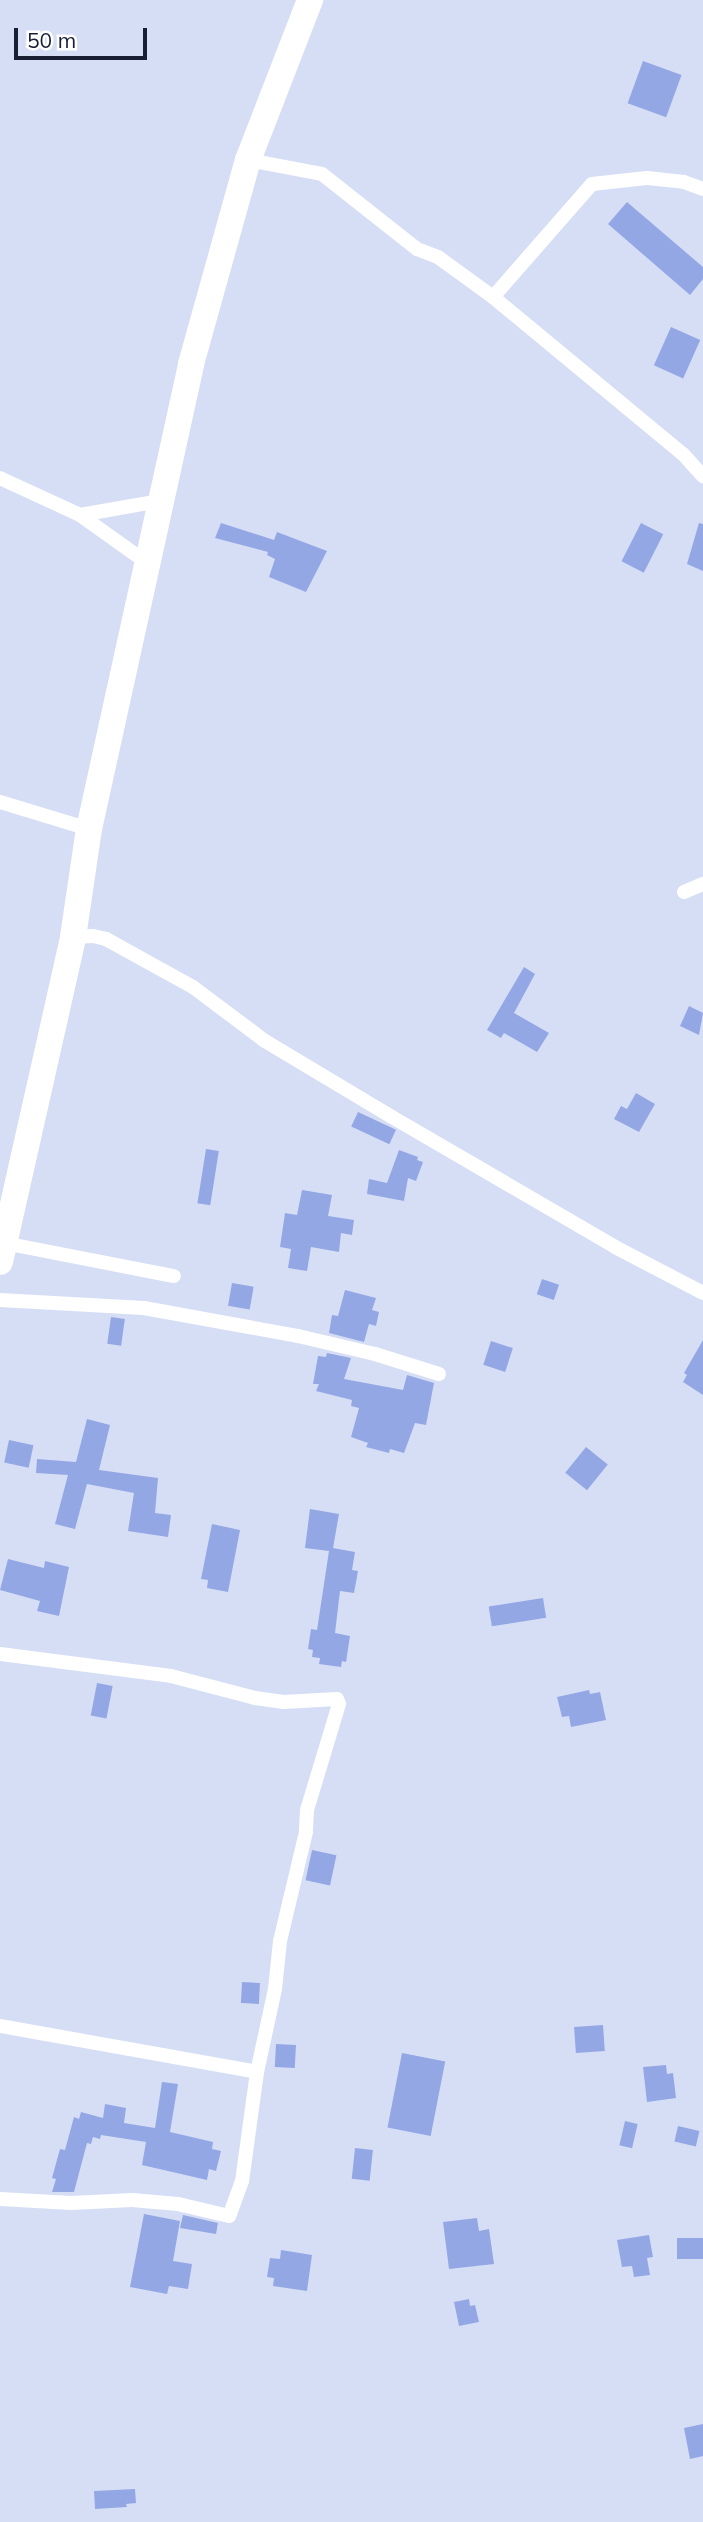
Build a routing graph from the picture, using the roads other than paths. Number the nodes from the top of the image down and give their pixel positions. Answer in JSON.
{"nodes":[{"id":1,"x":310,"y":0,"type":"edge"},
{"id":2,"x":248,"y":160,"type":"junction"},
{"id":3,"x":703,"y":189,"type":"edge"},
{"id":4,"x":493,"y":297,"type":"junction"},
{"id":5,"x":703,"y":476,"type":"edge"},
{"id":6,"x":0,"y":478,"type":"edge"},
{"id":7,"x":159,"y":501,"type":"junction"},
{"id":8,"x":80,"y":515,"type":"junction"},
{"id":9,"x":146,"y":562,"type":"junction"},
{"id":10,"x":0,"y":803,"type":"edge"},
{"id":11,"x":89,"y":829,"type":"junction"},
{"id":12,"x":703,"y":884,"type":"edge"},
{"id":13,"x":684,"y":892,"type":"dead end"},
{"id":14,"x":73,"y":937,"type":"junction"},
{"id":15,"x":2,"y":1252,"type":"edge"},
{"id":16,"x":174,"y":1276,"type":"dead end"},
{"id":17,"x":703,"y":1293,"type":"edge"},
{"id":18,"x":0,"y":1300,"type":"edge"},
{"id":19,"x":439,"y":1374,"type":"dead end"},
{"id":20,"x":0,"y":1654,"type":"edge"},
{"id":21,"x":0,"y":2026,"type":"edge"},
{"id":22,"x":257,"y":2072,"type":"junction"},
{"id":23,"x":0,"y":2199,"type":"edge"}],
"edges":[{"from":1,"to":2,"type":"highway"},
{"from":2,"to":4,"type":"street"},
{"from":2,"to":7,"type":"highway"},
{"from":3,"to":4,"type":"street"},
{"from":4,"to":5,"type":"street"},
{"from":6,"to":8,"type":"street"},
{"from":7,"to":8,"type":"street"},
{"from":7,"to":9,"type":"highway"},
{"from":8,"to":9,"type":"street"},
{"from":9,"to":11,"type":"highway"},
{"from":10,"to":11,"type":"street"},
{"from":11,"to":14,"type":"highway"},
{"from":12,"to":13,"type":"street"},
{"from":14,"to":15,"type":"highway"},
{"from":14,"to":17,"type":"street"},
{"from":15,"to":16,"type":"street"},
{"from":18,"to":19,"type":"street"},
{"from":20,"to":22,"type":"street"},
{"from":21,"to":22,"type":"street"},
{"from":22,"to":23,"type":"street"}]}
